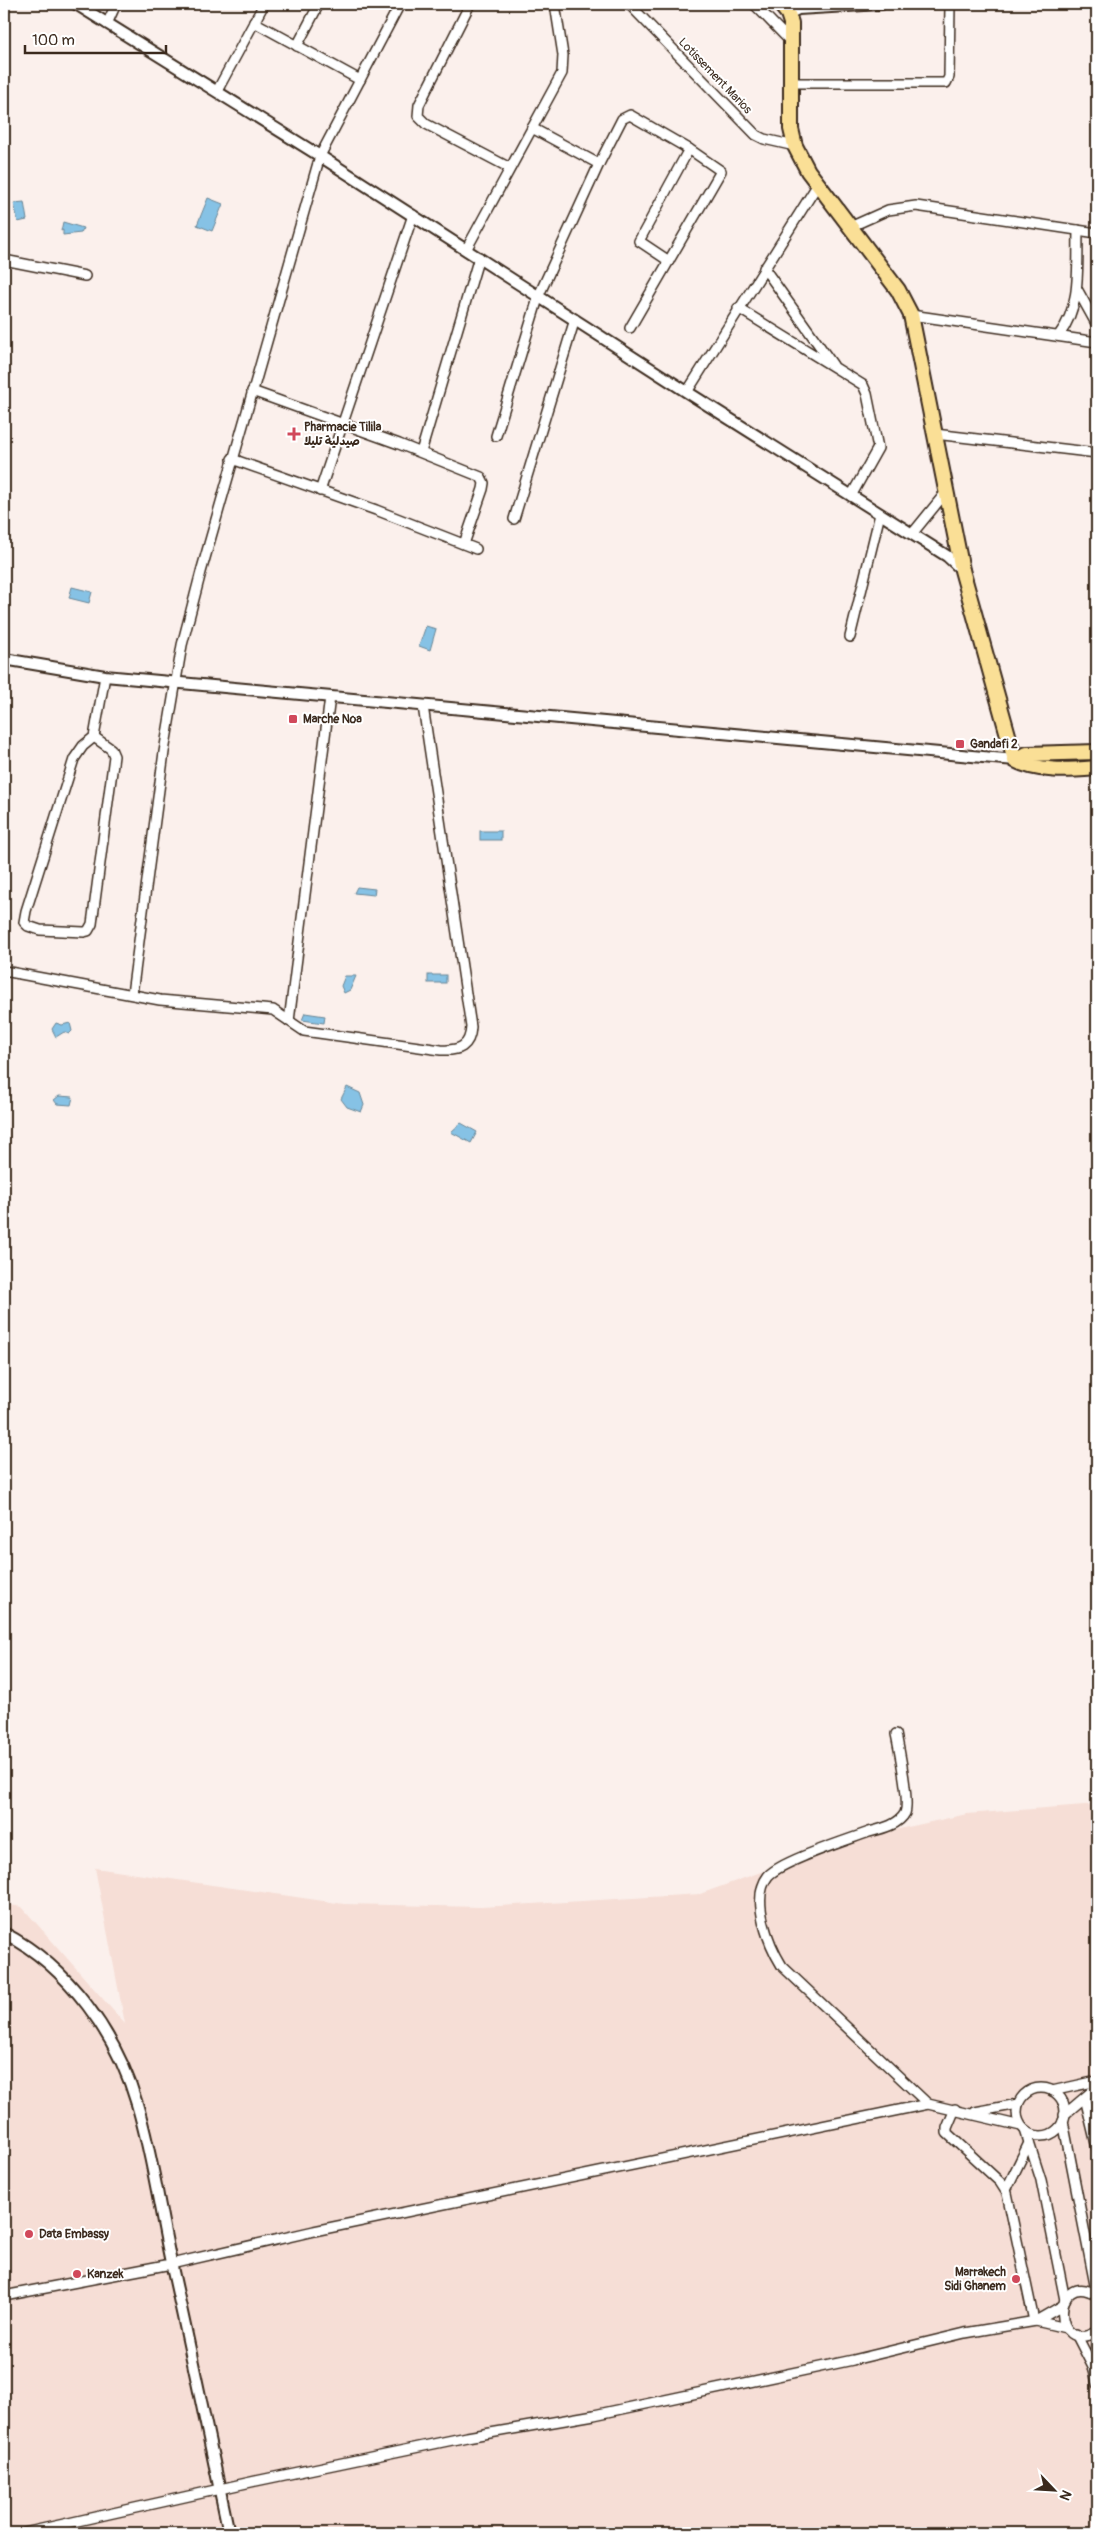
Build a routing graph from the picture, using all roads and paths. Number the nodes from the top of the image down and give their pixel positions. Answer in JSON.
{"nodes":[{"id":1,"x":76,"y":4,"type":"edge"},
{"id":2,"x":116,"y":4,"type":"edge"},
{"id":3,"x":264,"y":4,"type":"edge"},
{"id":4,"x":319,"y":4,"type":"edge"},
{"id":5,"x":400,"y":4,"type":"edge"},
{"id":6,"x":470,"y":4,"type":"edge"},
{"id":7,"x":556,"y":4,"type":"edge"},
{"id":8,"x":629,"y":4,"type":"edge"},
{"id":9,"x":754,"y":4,"type":"edge"},
{"id":10,"x":882,"y":4,"type":"edge"},
{"id":11,"x":950,"y":4,"type":"edge"},
{"id":12,"x":784,"y":9,"type":"edge"},
{"id":13,"x":254,"y":22,"type":"junction"},
{"id":14,"x":108,"y":24,"type":"junction"},
{"id":15,"x":791,"y":42,"type":"junction"},
{"id":16,"x":297,"y":46,"type":"junction"},
{"id":17,"x":360,"y":80,"type":"junction"},
{"id":18,"x":791,"y":83,"type":"junction"},
{"id":19,"x":217,"y":91,"type":"junction"},
{"id":20,"x":532,"y":128,"type":"junction"},
{"id":21,"x":795,"y":146,"type":"junction"},
{"id":22,"x":689,"y":149,"type":"junction"},
{"id":23,"x":320,"y":156,"type":"junction"},
{"id":24,"x":599,"y":164,"type":"junction"},
{"id":25,"x":510,"y":168,"type":"junction"},
{"id":26,"x":818,"y":184,"type":"junction"},
{"id":27,"x":412,"y":215,"type":"junction"},
{"id":28,"x":850,"y":227,"type":"junction"},
{"id":29,"x":1078,"y":230,"type":"junction"},
{"id":30,"x":1097,"y":233,"type":"edge"},
{"id":31,"x":466,"y":250,"type":"junction"},
{"id":32,"x":479,"y":257,"type":"junction"},
{"id":33,"x":4,"y":260,"type":"edge"},
{"id":34,"x":669,"y":261,"type":"junction"},
{"id":35,"x":764,"y":268,"type":"junction"},
{"id":36,"x":86,"y":276,"type":"dead end"},
{"id":37,"x":1076,"y":289,"type":"junction"},
{"id":38,"x":539,"y":296,"type":"junction"},
{"id":39,"x":738,"y":308,"type":"junction"},
{"id":40,"x":911,"y":315,"type":"junction"},
{"id":41,"x":575,"y":320,"type":"junction"},
{"id":42,"x":1097,"y":325,"type":"edge"},
{"id":43,"x":630,"y":328,"type":"dead end"},
{"id":44,"x":1059,"y":335,"type":"junction"},
{"id":45,"x":1097,"y":342,"type":"edge"},
{"id":46,"x":834,"y":367,"type":"junction"},
{"id":47,"x":252,"y":391,"type":"junction"},
{"id":48,"x":687,"y":392,"type":"junction"},
{"id":49,"x":342,"y":423,"type":"junction"},
{"id":50,"x":935,"y":434,"type":"junction"},
{"id":51,"x":496,"y":436,"type":"dead end"},
{"id":52,"x":421,"y":452,"type":"junction"},
{"id":53,"x":1097,"y":454,"type":"edge"},
{"id":54,"x":232,"y":459,"type":"junction"},
{"id":55,"x":320,"y":491,"type":"junction"},
{"id":56,"x":947,"y":491,"type":"junction"},
{"id":57,"x":851,"y":496,"type":"junction"},
{"id":58,"x":880,"y":514,"type":"junction"},
{"id":59,"x":514,"y":519,"type":"dead end"},
{"id":60,"x":912,"y":534,"type":"junction"},
{"id":61,"x":464,"y":544,"type":"junction"},
{"id":62,"x":476,"y":549,"type":"dead end"},
{"id":63,"x":962,"y":570,"type":"junction"},
{"id":64,"x":850,"y":637,"type":"dead end"},
{"id":65,"x":4,"y":659,"type":"edge"},
{"id":66,"x":105,"y":676,"type":"junction"},
{"id":67,"x":176,"y":683,"type":"junction"},
{"id":68,"x":330,"y":697,"type":"junction"},
{"id":69,"x":422,"y":706,"type":"junction"},
{"id":70,"x":94,"y":736,"type":"junction"},
{"id":71,"x":1097,"y":752,"type":"edge"},
{"id":72,"x":1015,"y":760,"type":"junction"},
{"id":73,"x":1097,"y":768,"type":"edge"},
{"id":74,"x":4,"y":971,"type":"edge"},
{"id":75,"x":132,"y":994,"type":"junction"},
{"id":76,"x":289,"y":1021,"type":"junction"},
{"id":77,"x":896,"y":1734,"type":"dead end"},
{"id":78,"x":4,"y":1933,"type":"edge"},
{"id":79,"x":1097,"y":2081,"type":"edge"},
{"id":80,"x":1097,"y":2087,"type":"edge"},
{"id":81,"x":1052,"y":2091,"type":"junction"},
{"id":82,"x":1085,"y":2098,"type":"junction"},
{"id":83,"x":928,"y":2104,"type":"junction"},
{"id":84,"x":1018,"y":2104,"type":"junction"},
{"id":85,"x":956,"y":2109,"type":"junction"},
{"id":86,"x":972,"y":2112,"type":"junction"},
{"id":87,"x":1064,"y":2118,"type":"junction"},
{"id":88,"x":1023,"y":2128,"type":"junction"},
{"id":89,"x":1029,"y":2142,"type":"junction"},
{"id":90,"x":1097,"y":2148,"type":"edge"},
{"id":91,"x":1006,"y":2190,"type":"junction"},
{"id":92,"x":171,"y":2264,"type":"junction"},
{"id":93,"x":1096,"y":2289,"type":"edge"},
{"id":94,"x":4,"y":2296,"type":"edge"},
{"id":95,"x":1064,"y":2303,"type":"junction"},
{"id":96,"x":1035,"y":2321,"type":"junction"},
{"id":97,"x":1066,"y":2328,"type":"junction"},
{"id":98,"x":1097,"y":2331,"type":"edge"},
{"id":99,"x":1076,"y":2334,"type":"junction"},
{"id":100,"x":1097,"y":2336,"type":"edge"},
{"id":101,"x":1094,"y":2369,"type":"junction"},
{"id":102,"x":1097,"y":2384,"type":"edge"},
{"id":103,"x":220,"y":2489,"type":"junction"},
{"id":104,"x":24,"y":2533,"type":"edge"},
{"id":105,"x":229,"y":2533,"type":"edge"}],
"edges":[{"from":1,"to":14,"type":"street"},
{"from":2,"to":14,"type":"street"},
{"from":3,"to":13,"type":"street"},
{"from":4,"to":16,"type":"street"},
{"from":5,"to":17,"type":"street"},
{"from":6,"to":25,"type":"street"},
{"from":7,"to":20,"type":"street"},
{"from":8,"to":21,"type":"street","name":"Lotissement Marios"},
{"from":9,"to":15,"type":"street"},
{"from":10,"to":12,"type":"street"},
{"from":11,"to":18,"type":"street"},
{"from":12,"to":15,"type":"main road"},
{"from":13,"to":16,"type":"street"},
{"from":13,"to":19,"type":"street"},
{"from":14,"to":19,"type":"street"},
{"from":15,"to":18,"type":"main road"},
{"from":16,"to":17,"type":"street"},
{"from":17,"to":23,"type":"street"},
{"from":18,"to":21,"type":"main road"},
{"from":19,"to":23,"type":"street"},
{"from":20,"to":24,"type":"street"},
{"from":20,"to":25,"type":"street"},
{"from":21,"to":26,"type":"main road"},
{"from":22,"to":24,"type":"street"},
{"from":22,"to":34,"type":"street"},
{"from":22,"to":34,"type":"street"},
{"from":23,"to":27,"type":"street"},
{"from":23,"to":47,"type":"street"},
{"from":24,"to":38,"type":"street"},
{"from":25,"to":31,"type":"street"},
{"from":26,"to":28,"type":"main road"},
{"from":26,"to":35,"type":"street"},
{"from":27,"to":31,"type":"street"},
{"from":27,"to":49,"type":"street"},
{"from":28,"to":29,"type":"street"},
{"from":28,"to":40,"type":"main road"},
{"from":29,"to":30,"type":"street"},
{"from":29,"to":37,"type":"street"},
{"from":31,"to":32,"type":"street"},
{"from":32,"to":38,"type":"street"},
{"from":32,"to":52,"type":"street"},
{"from":33,"to":36,"type":"street"},
{"from":34,"to":43,"type":"street"},
{"from":35,"to":39,"type":"street"},
{"from":35,"to":46,"type":"street"},
{"from":37,"to":42,"type":"street"},
{"from":37,"to":44,"type":"street"},
{"from":38,"to":41,"type":"street"},
{"from":38,"to":51,"type":"street"},
{"from":39,"to":46,"type":"street"},
{"from":39,"to":48,"type":"street"},
{"from":40,"to":44,"type":"street"},
{"from":40,"to":50,"type":"main road"},
{"from":41,"to":48,"type":"street"},
{"from":41,"to":59,"type":"street"},
{"from":44,"to":45,"type":"street"},
{"from":46,"to":57,"type":"street"},
{"from":47,"to":49,"type":"street"},
{"from":47,"to":54,"type":"street"},
{"from":48,"to":57,"type":"street"},
{"from":49,"to":52,"type":"street"},
{"from":49,"to":55,"type":"street"},
{"from":50,"to":53,"type":"street"},
{"from":50,"to":56,"type":"main road"},
{"from":52,"to":61,"type":"street"},
{"from":54,"to":55,"type":"street"},
{"from":54,"to":67,"type":"street"},
{"from":55,"to":61,"type":"street"},
{"from":56,"to":60,"type":"street"},
{"from":56,"to":63,"type":"main road"},
{"from":57,"to":58,"type":"street"},
{"from":58,"to":60,"type":"street"},
{"from":58,"to":64,"type":"street"},
{"from":60,"to":63,"type":"street"},
{"from":61,"to":62,"type":"street"},
{"from":63,"to":72,"type":"main road"},
{"from":65,"to":66,"type":"street"},
{"from":66,"to":67,"type":"street"},
{"from":66,"to":70,"type":"street"},
{"from":67,"to":68,"type":"street"},
{"from":67,"to":75,"type":"street"},
{"from":68,"to":69,"type":"street"},
{"from":68,"to":76,"type":"street"},
{"from":69,"to":72,"type":"street"},
{"from":69,"to":76,"type":"street"},
{"from":70,"to":70,"type":"street"},
{"from":71,"to":72,"type":"main road"},
{"from":72,"to":73,"type":"main road"},
{"from":74,"to":75,"type":"street"},
{"from":75,"to":76,"type":"street"},
{"from":77,"to":83,"type":"street"},
{"from":78,"to":92,"type":"street"},
{"from":79,"to":81,"type":"street"},
{"from":80,"to":82,"type":"street"},
{"from":81,"to":84,"type":"street"},
{"from":81,"to":87,"type":"street"},
{"from":82,"to":87,"type":"street"},
{"from":82,"to":90,"type":"street"},
{"from":83,"to":85,"type":"street"},
{"from":83,"to":92,"type":"street"},
{"from":84,"to":86,"type":"street"},
{"from":84,"to":88,"type":"street"},
{"from":85,"to":86,"type":"street"},
{"from":85,"to":91,"type":"street"},
{"from":86,"to":88,"type":"street"},
{"from":87,"to":88,"type":"street"},
{"from":87,"to":93,"type":"street"},
{"from":88,"to":89,"type":"street"},
{"from":89,"to":91,"type":"street"},
{"from":89,"to":95,"type":"street"},
{"from":91,"to":96,"type":"street"},
{"from":92,"to":94,"type":"street"},
{"from":92,"to":103,"type":"street"},
{"from":93,"to":95,"type":"street"},
{"from":95,"to":96,"type":"street"},
{"from":95,"to":97,"type":"street"},
{"from":96,"to":97,"type":"street"},
{"from":96,"to":103,"type":"street"},
{"from":97,"to":99,"type":"street"},
{"from":98,"to":99,"type":"street"},
{"from":99,"to":101,"type":"street"},
{"from":100,"to":101,"type":"street"},
{"from":101,"to":102,"type":"street"},
{"from":103,"to":104,"type":"street"},
{"from":103,"to":105,"type":"street"}]}
